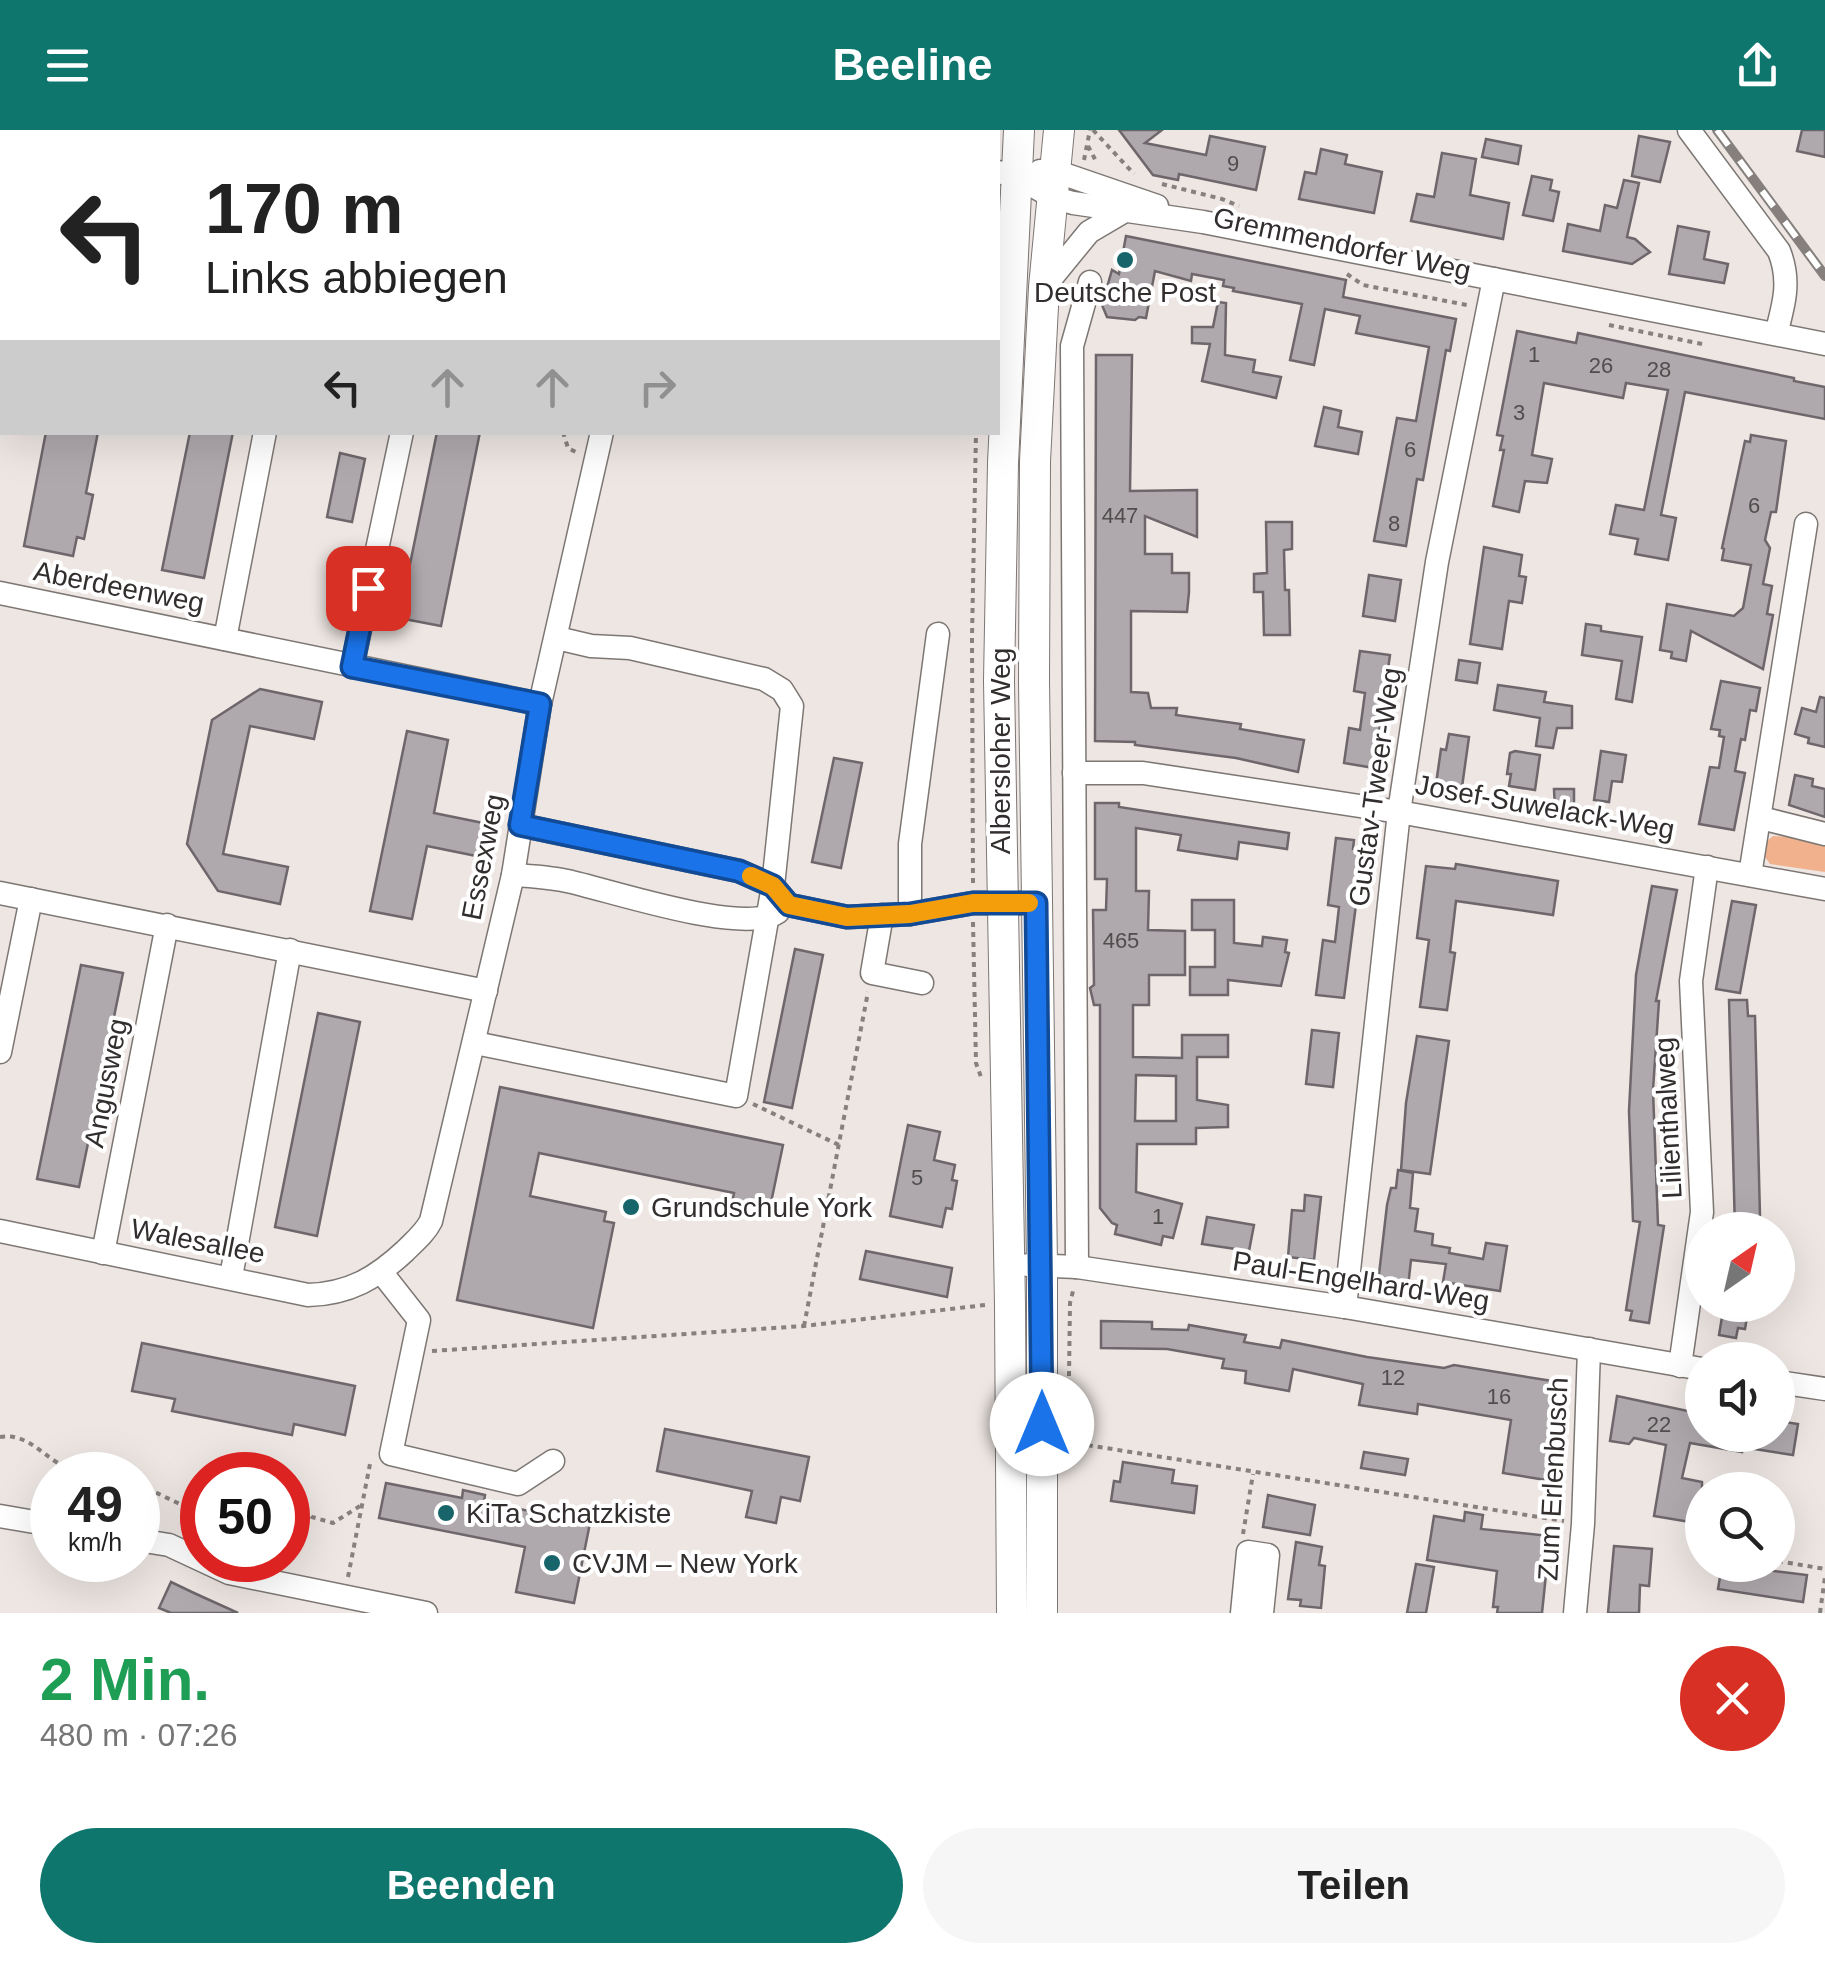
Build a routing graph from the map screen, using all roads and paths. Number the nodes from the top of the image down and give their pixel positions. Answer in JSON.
{"nodes":[{"id":1,"x":1019,"y":130,"type":"edge"},
{"id":2,"x":1059,"y":130,"type":"edge"},
{"id":3,"x":1091,"y":130,"type":"edge"},
{"id":4,"x":1689,"y":130,"type":"edge"},
{"id":5,"x":1088,"y":146,"type":"dead end"},
{"id":6,"x":1007,"y":174,"type":"edge"},
{"id":7,"x":1137,"y":178,"type":"dead end"},
{"id":8,"x":1054,"y":184,"type":"junction"},
{"id":9,"x":1123,"y":212,"type":"junction"},
{"id":10,"x":1203,"y":222,"type":"junction"},
{"id":11,"x":1346,"y":273,"type":"dead end"},
{"id":12,"x":1090,"y":282,"type":"dead end"},
{"id":13,"x":1044,"y":286,"type":"junction"},
{"id":14,"x":1492,"y":291,"type":"junction"},
{"id":15,"x":1604,"y":324,"type":"dead end"},
{"id":16,"x":1041,"y":328,"type":"junction"},
{"id":17,"x":1776,"y":334,"type":"junction"},
{"id":18,"x":1825,"y":344,"type":"edge"},
{"id":19,"x":1072,"y":346,"type":"junction"},
{"id":20,"x":1715,"y":346,"type":"dead end"},
{"id":21,"x":264,"y":435,"type":"edge"},
{"id":22,"x":401,"y":435,"type":"edge"},
{"id":23,"x":601,"y":435,"type":"edge"},
{"id":24,"x":1806,"y":524,"type":"dead end"},
{"id":25,"x":0,"y":593,"type":"edge"},
{"id":26,"x":938,"y":634,"type":"dead end"},
{"id":27,"x":557,"y":638,"type":"junction"},
{"id":28,"x":226,"y":639,"type":"junction"},
{"id":29,"x":352,"y":667,"type":"junction"},
{"id":30,"x":540,"y":704,"type":"junction"},
{"id":31,"x":1074,"y":773,"type":"junction"},
{"id":32,"x":1399,"y":812,"type":"junction"},
{"id":33,"x":1761,"y":818,"type":"junction"},
{"id":34,"x":520,"y":825,"type":"junction"},
{"id":35,"x":1825,"y":834,"type":"edge"},
{"id":36,"x":1707,"y":867,"type":"junction"},
{"id":37,"x":512,"y":875,"type":"junction"},
{"id":38,"x":1750,"y":876,"type":"junction"},
{"id":39,"x":773,"y":886,"type":"junction"},
{"id":40,"x":1825,"y":890,"type":"edge"},
{"id":41,"x":0,"y":893,"type":"edge"},
{"id":42,"x":31,"y":899,"type":"junction"},
{"id":43,"x":1001,"y":903,"type":"junction"},
{"id":44,"x":1036,"y":903,"type":"junction"},
{"id":45,"x":789,"y":905,"type":"junction"},
{"id":46,"x":910,"y":914,"type":"junction"},
{"id":47,"x":882,"y":915,"type":"junction"},
{"id":48,"x":767,"y":920,"type":"junction"},
{"id":49,"x":167,"y":924,"type":"junction"},
{"id":50,"x":290,"y":950,"type":"junction"},
{"id":51,"x":872,"y":973,"type":"junction"},
{"id":52,"x":922,"y":984,"type":"dead end"},
{"id":53,"x":486,"y":991,"type":"junction"},
{"id":54,"x":475,"y":1043,"type":"junction"},
{"id":55,"x":0,"y":1052,"type":"edge"},
{"id":56,"x":736,"y":1096,"type":"junction"},
{"id":57,"x":839,"y":1145,"type":"junction"},
{"id":58,"x":0,"y":1231,"type":"edge"},
{"id":59,"x":103,"y":1253,"type":"junction"},
{"id":60,"x":1009,"y":1264,"type":"junction"},
{"id":61,"x":1042,"y":1265,"type":"junction"},
{"id":62,"x":1077,"y":1267,"type":"junction"},
{"id":63,"x":382,"y":1273,"type":"junction"},
{"id":64,"x":231,"y":1276,"type":"junction"},
{"id":65,"x":988,"y":1305,"type":"dead end"},
{"id":66,"x":1345,"y":1307,"type":"junction"},
{"id":67,"x":804,"y":1326,"type":"junction"},
{"id":68,"x":1693,"y":1342,"type":"edge"},
{"id":69,"x":1589,"y":1349,"type":"junction"},
{"id":70,"x":411,"y":1353,"type":"junction"},
{"id":71,"x":1685,"y":1366,"type":"edge"},
{"id":72,"x":1795,"y":1385,"type":"edge"},
{"id":73,"x":1825,"y":1389,"type":"edge"},
{"id":74,"x":0,"y":1437,"type":"edge"},
{"id":75,"x":1068,"y":1442,"type":"dead end"},
{"id":76,"x":43,"y":1452,"type":"edge"},
{"id":77,"x":392,"y":1454,"type":"junction"},
{"id":78,"x":552,"y":1462,"type":"dead end"},
{"id":79,"x":1253,"y":1473,"type":"junction"},
{"id":80,"x":362,"y":1505,"type":"junction"},
{"id":81,"x":310,"y":1515,"type":"edge"},
{"id":82,"x":0,"y":1516,"type":"edge"},
{"id":83,"x":30,"y":1521,"type":"edge"},
{"id":84,"x":1583,"y":1524,"type":"junction"},
{"id":85,"x":160,"y":1544,"type":"edge"},
{"id":86,"x":1248,"y":1552,"type":"junction"},
{"id":87,"x":1795,"y":1564,"type":"edge"},
{"id":88,"x":1825,"y":1568,"type":"edge"},
{"id":89,"x":1825,"y":1577,"type":"edge"},
{"id":90,"x":330,"y":1600,"type":"edge"},
{"id":91,"x":426,"y":1613,"type":"edge"},
{"id":92,"x":1012,"y":1613,"type":"edge"},
{"id":93,"x":1042,"y":1613,"type":"edge"},
{"id":94,"x":1242,"y":1613,"type":"edge"},
{"id":95,"x":1262,"y":1613,"type":"edge"},
{"id":96,"x":1575,"y":1613,"type":"edge"},
{"id":97,"x":1820,"y":1613,"type":"edge"}],
"edges":[{"from":1,"to":6,"type":"main road","name":"Albersloher Weg"},
{"from":2,"to":8,"type":"main road","name":"Albersloher Weg"},
{"from":3,"to":5,"type":"path"},
{"from":3,"to":7,"type":"path"},
{"from":4,"to":17,"type":"street"},
{"from":6,"to":8,"type":"street","name":"Gremmendorfer Weg"},
{"from":6,"to":43,"type":"main road","name":"Albersloher Weg"},
{"from":8,"to":9,"type":"street","name":"Gremmendorfer Weg"},
{"from":8,"to":10,"type":"street","name":"Gremmendorfer Weg"},
{"from":8,"to":13,"type":"main road","name":"Albersloher Weg"},
{"from":9,"to":10,"type":"street","name":"Gremmendorfer Weg"},
{"from":9,"to":13,"type":"street"},
{"from":10,"to":14,"type":"street","name":"Gremmendorfer Weg"},
{"from":11,"to":14,"type":"path","name":"Gremmendorfer Weg"},
{"from":12,"to":19,"type":"street"},
{"from":13,"to":16,"type":"main road","name":"Albersloher Weg"},
{"from":14,"to":17,"type":"street","name":"Gremmendorfer Weg"},
{"from":14,"to":32,"type":"street","name":"Gustav-Tweer-Weg"},
{"from":15,"to":20,"type":"path"},
{"from":16,"to":19,"type":"street"},
{"from":16,"to":44,"type":"main road","name":"Albersloher Weg"},
{"from":17,"to":18,"type":"street","name":"Gremmendorfer Weg"},
{"from":19,"to":31,"type":"street"},
{"from":21,"to":28,"type":"street","name":"Aberdeenweg"},
{"from":22,"to":29,"type":"street"},
{"from":23,"to":27,"type":"street","name":"Essexweg"},
{"from":24,"to":33,"type":"street"},
{"from":25,"to":28,"type":"street","name":"Aberdeenweg"},
{"from":26,"to":46,"type":"street"},
{"from":27,"to":30,"type":"street","name":"Essexweg"},
{"from":27,"to":39,"type":"street"},
{"from":28,"to":29,"type":"street","name":"Aberdeenweg"},
{"from":29,"to":30,"type":"street","name":"Aberdeenweg"},
{"from":30,"to":34,"type":"street","name":"Essexweg"},
{"from":31,"to":32,"type":"street","name":"Josef-Suwelack-Weg"},
{"from":31,"to":62,"type":"street"},
{"from":32,"to":36,"type":"street","name":"Josef-Suwelack-Weg"},
{"from":32,"to":66,"type":"street","name":"Gustav-Tweer-Weg"},
{"from":33,"to":35,"type":"street"},
{"from":33,"to":38,"type":"street"},
{"from":34,"to":37,"type":"street","name":"Essexweg"},
{"from":34,"to":39,"type":"street"},
{"from":36,"to":38,"type":"street","name":"Josef-Suwelack-Weg"},
{"from":36,"to":68,"type":"street","name":"Lilienthalweg"},
{"from":37,"to":48,"type":"street"},
{"from":37,"to":53,"type":"street","name":"Essexweg"},
{"from":38,"to":40,"type":"street","name":"Josef-Suwelack-Weg"},
{"from":39,"to":45,"type":"street"},
{"from":39,"to":48,"type":"street"},
{"from":41,"to":42,"type":"street"},
{"from":42,"to":49,"type":"street"},
{"from":42,"to":55,"type":"street"},
{"from":43,"to":44,"type":"street"},
{"from":43,"to":46,"type":"street"},
{"from":43,"to":60,"type":"main road","name":"Albersloher Weg"},
{"from":44,"to":61,"type":"main road","name":"Albersloher Weg"},
{"from":45,"to":47,"type":"street"},
{"from":45,"to":48,"type":"street"},
{"from":46,"to":47,"type":"street"},
{"from":47,"to":51,"type":"street"},
{"from":48,"to":56,"type":"street"},
{"from":49,"to":50,"type":"street"},
{"from":49,"to":59,"type":"street","name":"Angusweg"},
{"from":50,"to":53,"type":"street"},
{"from":50,"to":64,"type":"street"},
{"from":51,"to":52,"type":"street"},
{"from":51,"to":57,"type":"path"},
{"from":53,"to":54,"type":"street","name":"Essexweg"},
{"from":54,"to":56,"type":"street"},
{"from":54,"to":63,"type":"street","name":"Essexweg"},
{"from":56,"to":57,"type":"path"},
{"from":57,"to":67,"type":"path"},
{"from":58,"to":59,"type":"street","name":"Walesallee"},
{"from":59,"to":64,"type":"street","name":"Walesallee"},
{"from":60,"to":61,"type":"street","name":"Paul-Engelhard-Weg"},
{"from":60,"to":92,"type":"main road","name":"Albersloher Weg"},
{"from":61,"to":62,"type":"street","name":"Paul-Engelhard-Weg"},
{"from":61,"to":93,"type":"main road","name":"Albersloher Weg"},
{"from":62,"to":66,"type":"street","name":"Paul-Engelhard-Weg"},
{"from":63,"to":64,"type":"street","name":"Walesallee"},
{"from":63,"to":70,"type":"street"},
{"from":65,"to":67,"type":"path"},
{"from":66,"to":69,"type":"street","name":"Paul-Engelhard-Weg"},
{"from":67,"to":70,"type":"path"},
{"from":69,"to":71,"type":"street","name":"Paul-Engelhard-Weg"},
{"from":69,"to":84,"type":"street","name":"Zum Erlenbusch"},
{"from":70,"to":77,"type":"street"},
{"from":72,"to":73,"type":"street"},
{"from":74,"to":76,"type":"path"},
{"from":75,"to":79,"type":"path"},
{"from":77,"to":78,"type":"street"},
{"from":77,"to":80,"type":"path"},
{"from":79,"to":84,"type":"path"},
{"from":79,"to":86,"type":"path"},
{"from":80,"to":81,"type":"path"},
{"from":80,"to":90,"type":"path"},
{"from":82,"to":83,"type":"street"},
{"from":84,"to":96,"type":"street","name":"Zum Erlenbusch"},
{"from":85,"to":90,"type":"street"},
{"from":86,"to":94,"type":"street"},
{"from":86,"to":95,"type":"street"},
{"from":87,"to":88,"type":"path"},
{"from":89,"to":97,"type":"path"},
{"from":90,"to":91,"type":"street"}]}
